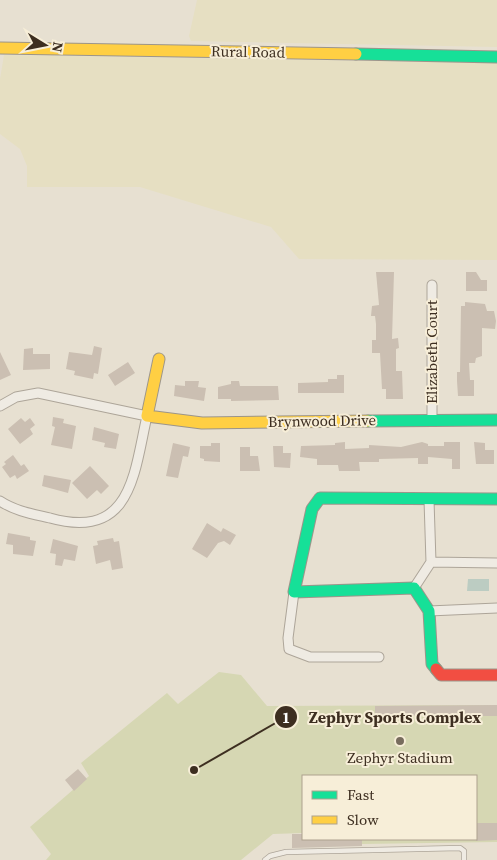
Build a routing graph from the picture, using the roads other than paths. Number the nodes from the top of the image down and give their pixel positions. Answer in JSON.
{"nodes":[{"id":1,"x":0,"y":48,"type":"edge"},
{"id":2,"x":497,"y":57,"type":"edge"},
{"id":3,"x":432,"y":285,"type":"dead end"},
{"id":4,"x":159,"y":359,"type":"dead end"},
{"id":5,"x":0,"y":406,"type":"edge"},
{"id":6,"x":147,"y":416,"type":"junction"},
{"id":7,"x":432,"y":420,"type":"junction"},
{"id":8,"x":497,"y":420,"type":"edge"},
{"id":9,"x":497,"y":499,"type":"edge"},
{"id":10,"x":0,"y":500,"type":"edge"},
{"id":11,"x":429,"y":500,"type":"junction"},
{"id":12,"x":431,"y":562,"type":"junction"},
{"id":13,"x":497,"y":563,"type":"edge"},
{"id":14,"x":414,"y":588,"type":"junction"},
{"id":15,"x":294,"y":592,"type":"junction"},
{"id":16,"x":497,"y":608,"type":"edge"},
{"id":17,"x":429,"y":610,"type":"junction"},
{"id":18,"x":379,"y":657,"type":"dead end"},
{"id":19,"x":497,"y":674,"type":"edge"},
{"id":20,"x":265,"y":860,"type":"edge"},
{"id":21,"x":464,"y":860,"type":"edge"}],
"edges":[{"from":1,"to":2,"type":"street","name":"Rural Road"},
{"from":3,"to":7,"type":"street","name":"Elizabeth Court"},
{"from":4,"to":6,"type":"street"},
{"from":5,"to":6,"type":"street","name":"Brynwood Drive"},
{"from":6,"to":7,"type":"street","name":"Brynwood Drive"},
{"from":6,"to":10,"type":"street"},
{"from":7,"to":8,"type":"street","name":"Brynwood Drive"},
{"from":9,"to":11,"type":"street"},
{"from":11,"to":12,"type":"street"},
{"from":11,"to":15,"type":"street"},
{"from":12,"to":13,"type":"street"},
{"from":12,"to":14,"type":"street"},
{"from":14,"to":15,"type":"street"},
{"from":14,"to":17,"type":"street"},
{"from":15,"to":18,"type":"street"},
{"from":16,"to":17,"type":"street"},
{"from":17,"to":19,"type":"street"},
{"from":20,"to":21,"type":"lane"}]}
